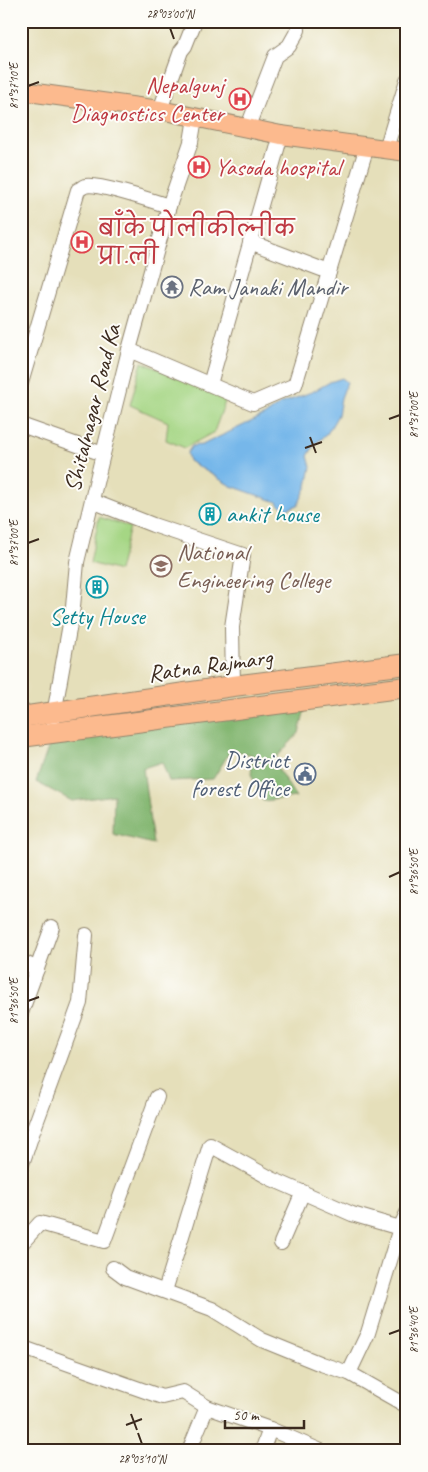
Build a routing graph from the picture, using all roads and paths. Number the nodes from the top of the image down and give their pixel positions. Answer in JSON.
{"nodes":[{"id":1,"x":195,"y":21,"type":"edge"},
{"id":2,"x":298,"y":30,"type":"dead end"},
{"id":3,"x":407,"y":80,"type":"edge"},
{"id":4,"x":21,"y":92,"type":"edge"},
{"id":5,"x":160,"y":110,"type":"junction"},
{"id":6,"x":195,"y":118,"type":"junction"},
{"id":7,"x":247,"y":129,"type":"junction"},
{"id":8,"x":281,"y":135,"type":"junction"},
{"id":9,"x":367,"y":146,"type":"junction"},
{"id":10,"x":386,"y":149,"type":"junction"},
{"id":11,"x":407,"y":152,"type":"edge"},
{"id":12,"x":169,"y":206,"type":"junction"},
{"id":13,"x":250,"y":242,"type":"junction"},
{"id":14,"x":329,"y":272,"type":"junction"},
{"id":15,"x":129,"y":350,"type":"junction"},
{"id":16,"x":21,"y":383,"type":"edge"},
{"id":17,"x":210,"y":384,"type":"junction"},
{"id":18,"x":21,"y":425,"type":"edge"},
{"id":19,"x":102,"y":454,"type":"junction"},
{"id":20,"x":92,"y":501,"type":"junction"},
{"id":21,"x":407,"y":664,"type":"edge"},
{"id":22,"x":233,"y":686,"type":"junction"},
{"id":23,"x":404,"y":689,"type":"edge"},
{"id":24,"x":53,"y":713,"type":"junction"},
{"id":25,"x":21,"y":717,"type":"edge"},
{"id":26,"x":52,"y":734,"type":"junction"},
{"id":27,"x":21,"y":737,"type":"edge"},
{"id":28,"x":52,"y":927,"type":"dead end"},
{"id":29,"x":86,"y":935,"type":"dead end"},
{"id":30,"x":21,"y":961,"type":"edge"},
{"id":31,"x":37,"y":969,"type":"junction"},
{"id":32,"x":21,"y":1013,"type":"edge"},
{"id":33,"x":157,"y":1097,"type":"dead end"},
{"id":34,"x":21,"y":1166,"type":"edge"},
{"id":35,"x":304,"y":1192,"type":"junction"},
{"id":36,"x":407,"y":1212,"type":"edge"},
{"id":37,"x":403,"y":1229,"type":"edge"},
{"id":38,"x":281,"y":1243,"type":"dead end"},
{"id":39,"x":21,"y":1244,"type":"edge"},
{"id":40,"x":113,"y":1268,"type":"dead end"},
{"id":41,"x":165,"y":1291,"type":"junction"},
{"id":42,"x":21,"y":1347,"type":"edge"},
{"id":43,"x":349,"y":1373,"type":"junction"},
{"id":44,"x":407,"y":1406,"type":"edge"},
{"id":45,"x":207,"y":1407,"type":"junction"},
{"id":46,"x":270,"y":1429,"type":"junction"},
{"id":47,"x":189,"y":1451,"type":"edge"},
{"id":48,"x":262,"y":1451,"type":"edge"},
{"id":49,"x":321,"y":1451,"type":"edge"}],
"edges":[{"from":1,"to":5,"type":"street"},
{"from":2,"to":7,"type":"street"},
{"from":3,"to":10,"type":"street"},
{"from":4,"to":5,"type":"main road"},
{"from":5,"to":6,"type":"main road"},
{"from":6,"to":7,"type":"main road"},
{"from":6,"to":12,"type":"street","name":"Shitalnagar Road Ka"},
{"from":7,"to":8,"type":"main road"},
{"from":8,"to":9,"type":"main road"},
{"from":8,"to":13,"type":"street"},
{"from":9,"to":10,"type":"main road"},
{"from":9,"to":14,"type":"street"},
{"from":10,"to":11,"type":"main road"},
{"from":12,"to":15,"type":"street","name":"Shitalnagar Road Ka"},
{"from":12,"to":16,"type":"street"},
{"from":13,"to":14,"type":"street"},
{"from":13,"to":17,"type":"street"},
{"from":14,"to":17,"type":"street"},
{"from":15,"to":17,"type":"street"},
{"from":15,"to":19,"type":"street","name":"Shitalnagar Road Ka"},
{"from":18,"to":19,"type":"street"},
{"from":19,"to":20,"type":"street","name":"Shitalnagar Road Ka"},
{"from":20,"to":22,"type":"street"},
{"from":20,"to":24,"type":"street","name":"Shitalnagar Road Ka"},
{"from":21,"to":22,"type":"highway","name":"Ratna Rajmarg"},
{"from":22,"to":24,"type":"highway","name":"Ratna Rajmarg"},
{"from":23,"to":26,"type":"highway","name":"Ratna Rajmarg"},
{"from":24,"to":25,"type":"highway","name":"Ratna Rajmarg"},
{"from":24,"to":26,"type":"street","name":"Shitalnagar Road Ka"},
{"from":26,"to":27,"type":"highway","name":"Ratna Rajmarg"},
{"from":28,"to":31,"type":"street"},
{"from":29,"to":34,"type":"street"},
{"from":30,"to":31,"type":"street"},
{"from":31,"to":32,"type":"street"},
{"from":33,"to":39,"type":"street"},
{"from":35,"to":37,"type":"street"},
{"from":35,"to":38,"type":"street"},
{"from":35,"to":41,"type":"street"},
{"from":36,"to":37,"type":"street"},
{"from":37,"to":43,"type":"street"},
{"from":40,"to":41,"type":"street"},
{"from":41,"to":43,"type":"street"},
{"from":42,"to":45,"type":"street"},
{"from":43,"to":44,"type":"street"},
{"from":45,"to":46,"type":"street"},
{"from":45,"to":47,"type":"street"},
{"from":46,"to":48,"type":"street"},
{"from":46,"to":49,"type":"street"}]}
